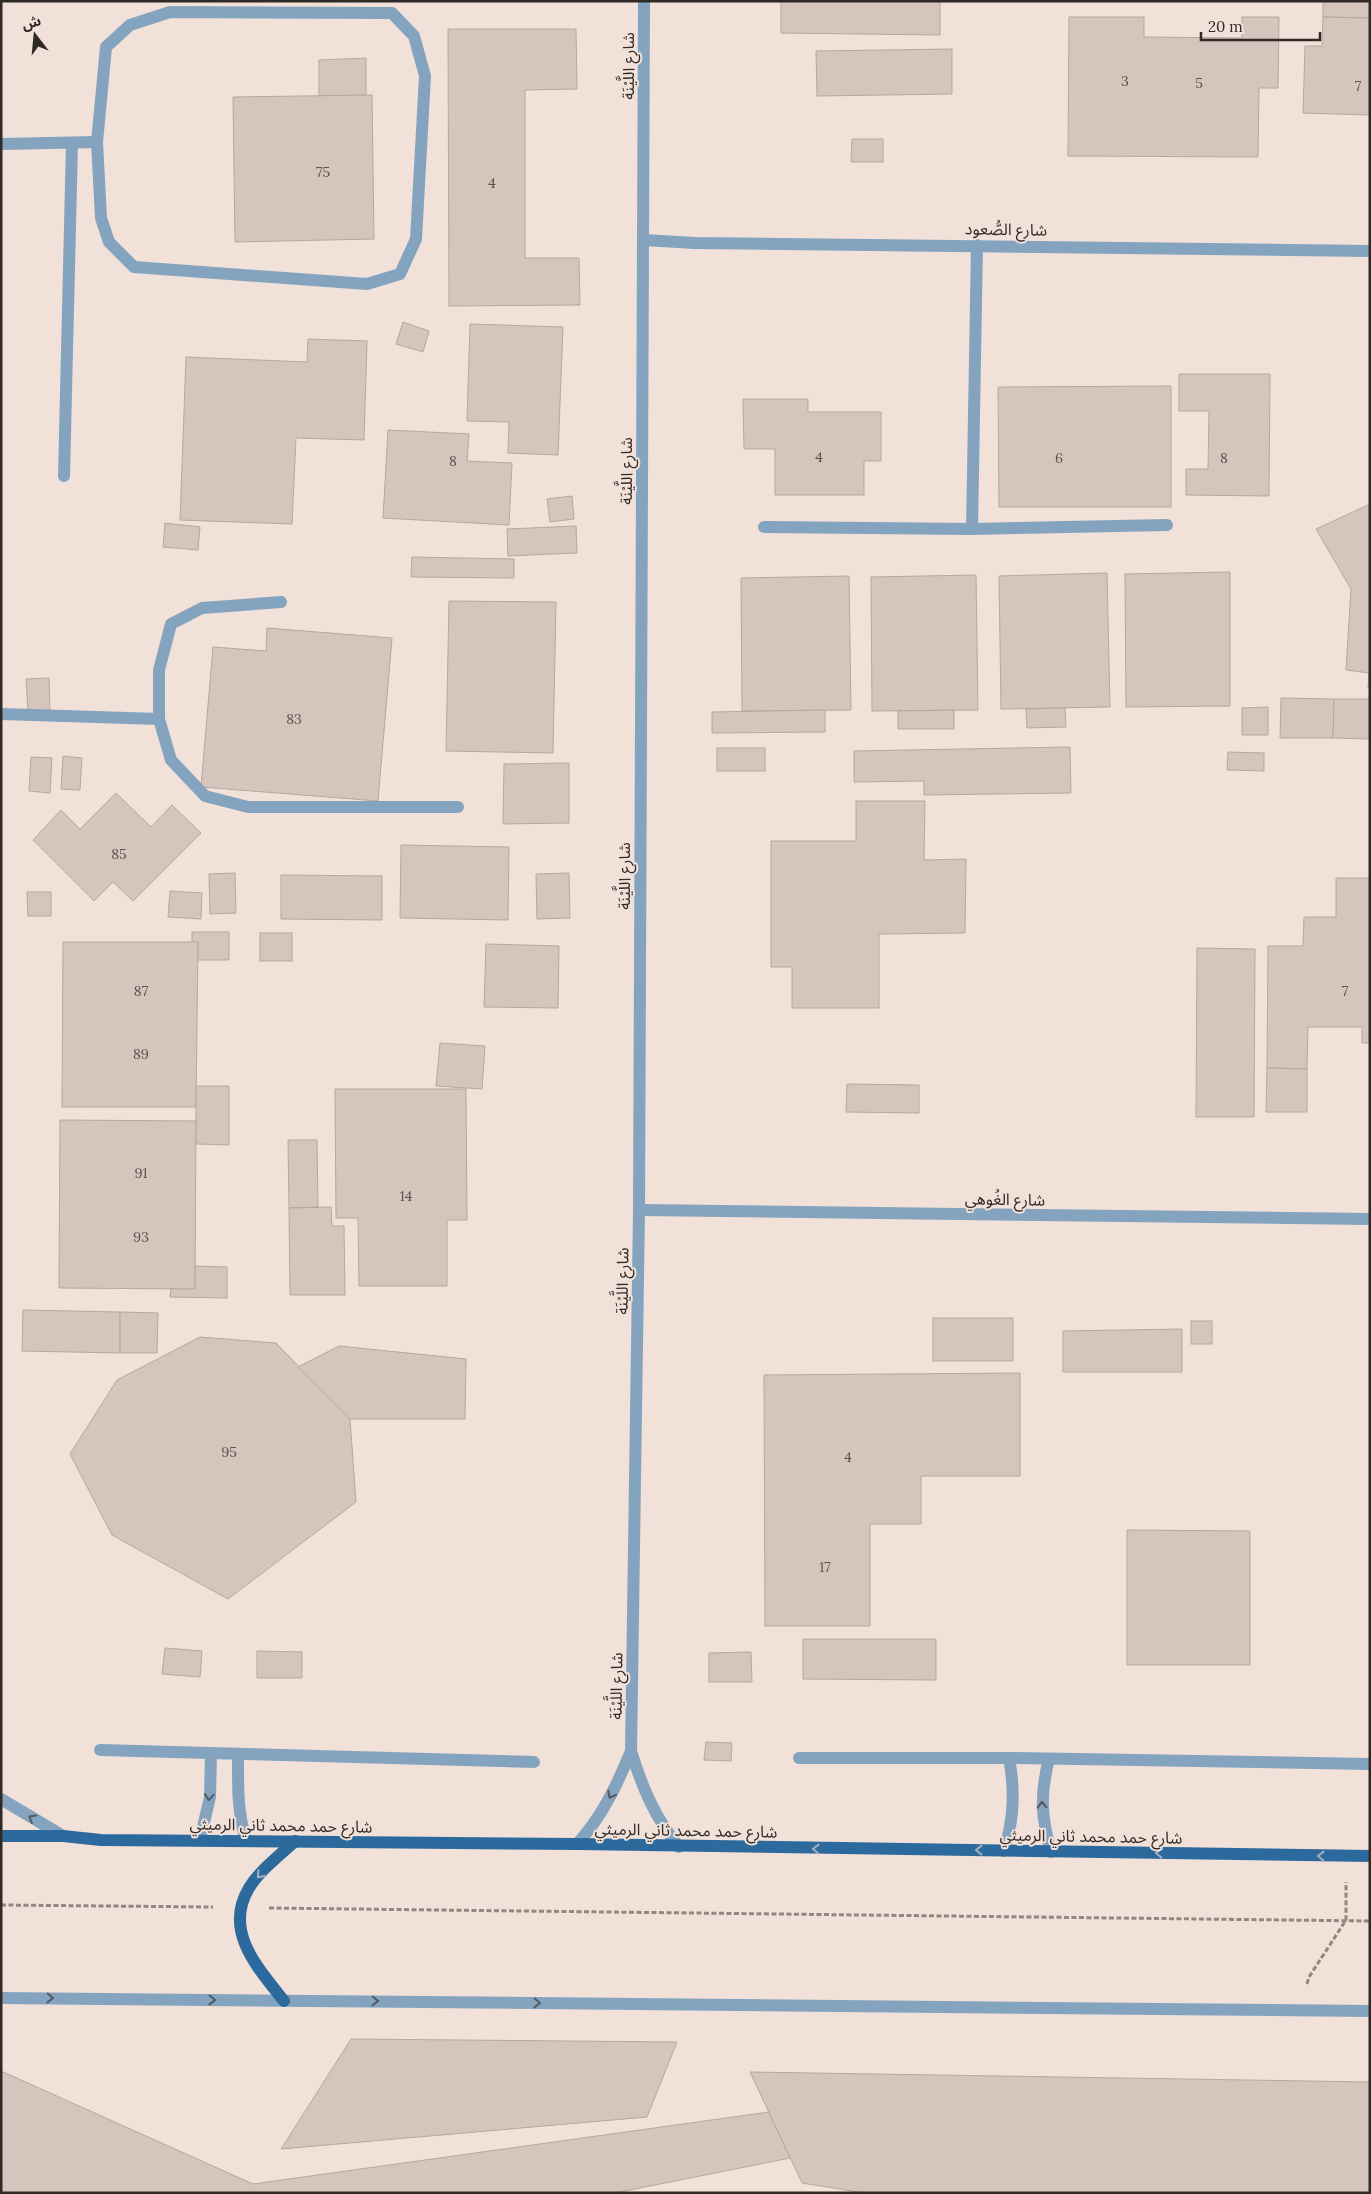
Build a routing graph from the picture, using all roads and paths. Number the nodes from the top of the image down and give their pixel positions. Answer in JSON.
{"nodes":[{"id":1,"x":644,"y":1,"type":"edge"},
{"id":2,"x":97,"y":142,"type":"junction"},
{"id":3,"x":72,"y":143,"type":"junction"},
{"id":4,"x":1,"y":144,"type":"edge"},
{"id":5,"x":643,"y":240,"type":"junction"},
{"id":6,"x":977,"y":245,"type":"junction"},
{"id":7,"x":1370,"y":251,"type":"edge"},
{"id":8,"x":64,"y":476,"type":"dead end"},
{"id":9,"x":1167,"y":525,"type":"dead end"},
{"id":10,"x":764,"y":527,"type":"dead end"},
{"id":11,"x":972,"y":529,"type":"junction"},
{"id":12,"x":281,"y":602,"type":"dead end"},
{"id":13,"x":1,"y":714,"type":"edge"},
{"id":14,"x":159,"y":719,"type":"junction"},
{"id":15,"x":458,"y":807,"type":"dead end"},
{"id":16,"x":639,"y":1210,"type":"junction"},
{"id":17,"x":1370,"y":1220,"type":"edge"},
{"id":18,"x":100,"y":1750,"type":"dead end"},
{"id":19,"x":631,"y":1751,"type":"junction"},
{"id":20,"x":211,"y":1754,"type":"junction"},
{"id":21,"x":238,"y":1754,"type":"junction"},
{"id":22,"x":799,"y":1758,"type":"dead end"},
{"id":23,"x":1009,"y":1758,"type":"junction"},
{"id":24,"x":1049,"y":1759,"type":"junction"},
{"id":25,"x":534,"y":1762,"type":"dead end"},
{"id":26,"x":1370,"y":1764,"type":"edge"},
{"id":27,"x":1,"y":1799,"type":"edge"},
{"id":28,"x":1,"y":1836,"type":"edge"},
{"id":29,"x":63,"y":1836,"type":"junction"},
{"id":30,"x":200,"y":1840,"type":"junction"},
{"id":31,"x":246,"y":1840,"type":"junction"},
{"id":32,"x":295,"y":1841,"type":"junction"},
{"id":33,"x":577,"y":1844,"type":"junction"},
{"id":34,"x":679,"y":1847,"type":"junction"},
{"id":35,"x":1004,"y":1851,"type":"junction"},
{"id":36,"x":1051,"y":1852,"type":"junction"},
{"id":37,"x":1346,"y":1856,"type":"junction"},
{"id":38,"x":1370,"y":1856,"type":"edge"},
{"id":39,"x":1,"y":1905,"type":"edge"},
{"id":40,"x":240,"y":1908,"type":"junction"},
{"id":41,"x":1346,"y":1920,"type":"junction"},
{"id":42,"x":1370,"y":1921,"type":"edge"},
{"id":43,"x":1,"y":1998,"type":"edge"},
{"id":44,"x":284,"y":2000,"type":"junction"},
{"id":45,"x":1303,"y":2011,"type":"junction"},
{"id":46,"x":1370,"y":2011,"type":"edge"}],
"edges":[{"from":1,"to":5,"type":"street","name":"شارع اللَّيْنَة"},
{"from":2,"to":2,"type":"street"},
{"from":2,"to":3,"type":"street"},
{"from":3,"to":4,"type":"street"},
{"from":3,"to":8,"type":"street"},
{"from":5,"to":6,"type":"street","name":"شارع الصُّعود"},
{"from":5,"to":16,"type":"street","name":"شارع اللَّيْنَة"},
{"from":6,"to":7,"type":"street","name":"شارع الصُّعود"},
{"from":6,"to":11,"type":"street"},
{"from":9,"to":11,"type":"street"},
{"from":10,"to":11,"type":"street"},
{"from":12,"to":14,"type":"street"},
{"from":13,"to":14,"type":"street"},
{"from":14,"to":15,"type":"street"},
{"from":16,"to":17,"type":"street","name":"شارع الغُوهي"},
{"from":16,"to":19,"type":"street","name":"شارع اللَّيْنَة"},
{"from":18,"to":20,"type":"street"},
{"from":19,"to":33,"type":"street","name":"شارع اللَّيْنَة","one_way":true},
{"from":19,"to":34,"type":"street","name":"شارع اللَّيْنَة"},
{"from":20,"to":21,"type":"street"},
{"from":20,"to":30,"type":"street","one_way":true},
{"from":21,"to":25,"type":"street"},
{"from":21,"to":31,"type":"street"},
{"from":22,"to":23,"type":"street"},
{"from":23,"to":24,"type":"street"},
{"from":23,"to":35,"type":"street"},
{"from":24,"to":26,"type":"street"},
{"from":36,"to":24,"type":"street","one_way":true},
{"from":29,"to":27,"type":"street","one_way":true},
{"from":28,"to":29,"type":"main road","name":"شارع حمد محمد ثاني الرميثي"},
{"from":29,"to":30,"type":"main road","name":"شارع حمد محمد ثاني الرميثي"},
{"from":30,"to":31,"type":"main road","name":"شارع حمد محمد ثاني الرميثي"},
{"from":31,"to":32,"type":"main road","name":"شارع حمد محمد ثاني الرميثي"},
{"from":32,"to":33,"type":"main road","name":"شارع حمد محمد ثاني الرميثي"},
{"from":32,"to":40,"type":"main road","one_way":true},
{"from":33,"to":34,"type":"main road","name":"شارع حمد محمد ثاني الرميثي"},
{"from":35,"to":34,"type":"main road","name":"شارع حمد محمد ثاني الرميثي","one_way":true},
{"from":35,"to":36,"type":"main road","name":"شارع حمد محمد ثاني الرميثي"},
{"from":37,"to":36,"type":"main road","name":"شارع حمد محمد ثاني الرميثي","one_way":true},
{"from":37,"to":38,"type":"main road","name":"شارع حمد محمد ثاني الرميثي"},
{"from":37,"to":41,"type":"path"},
{"from":39,"to":40,"type":"path"},
{"from":40,"to":41,"type":"path"},
{"from":40,"to":44,"type":"main road"},
{"from":41,"to":42,"type":"path"},
{"from":41,"to":45,"type":"path"},
{"from":43,"to":44,"type":"street","one_way":true},
{"from":44,"to":45,"type":"street","one_way":true},
{"from":45,"to":46,"type":"street"}]}
